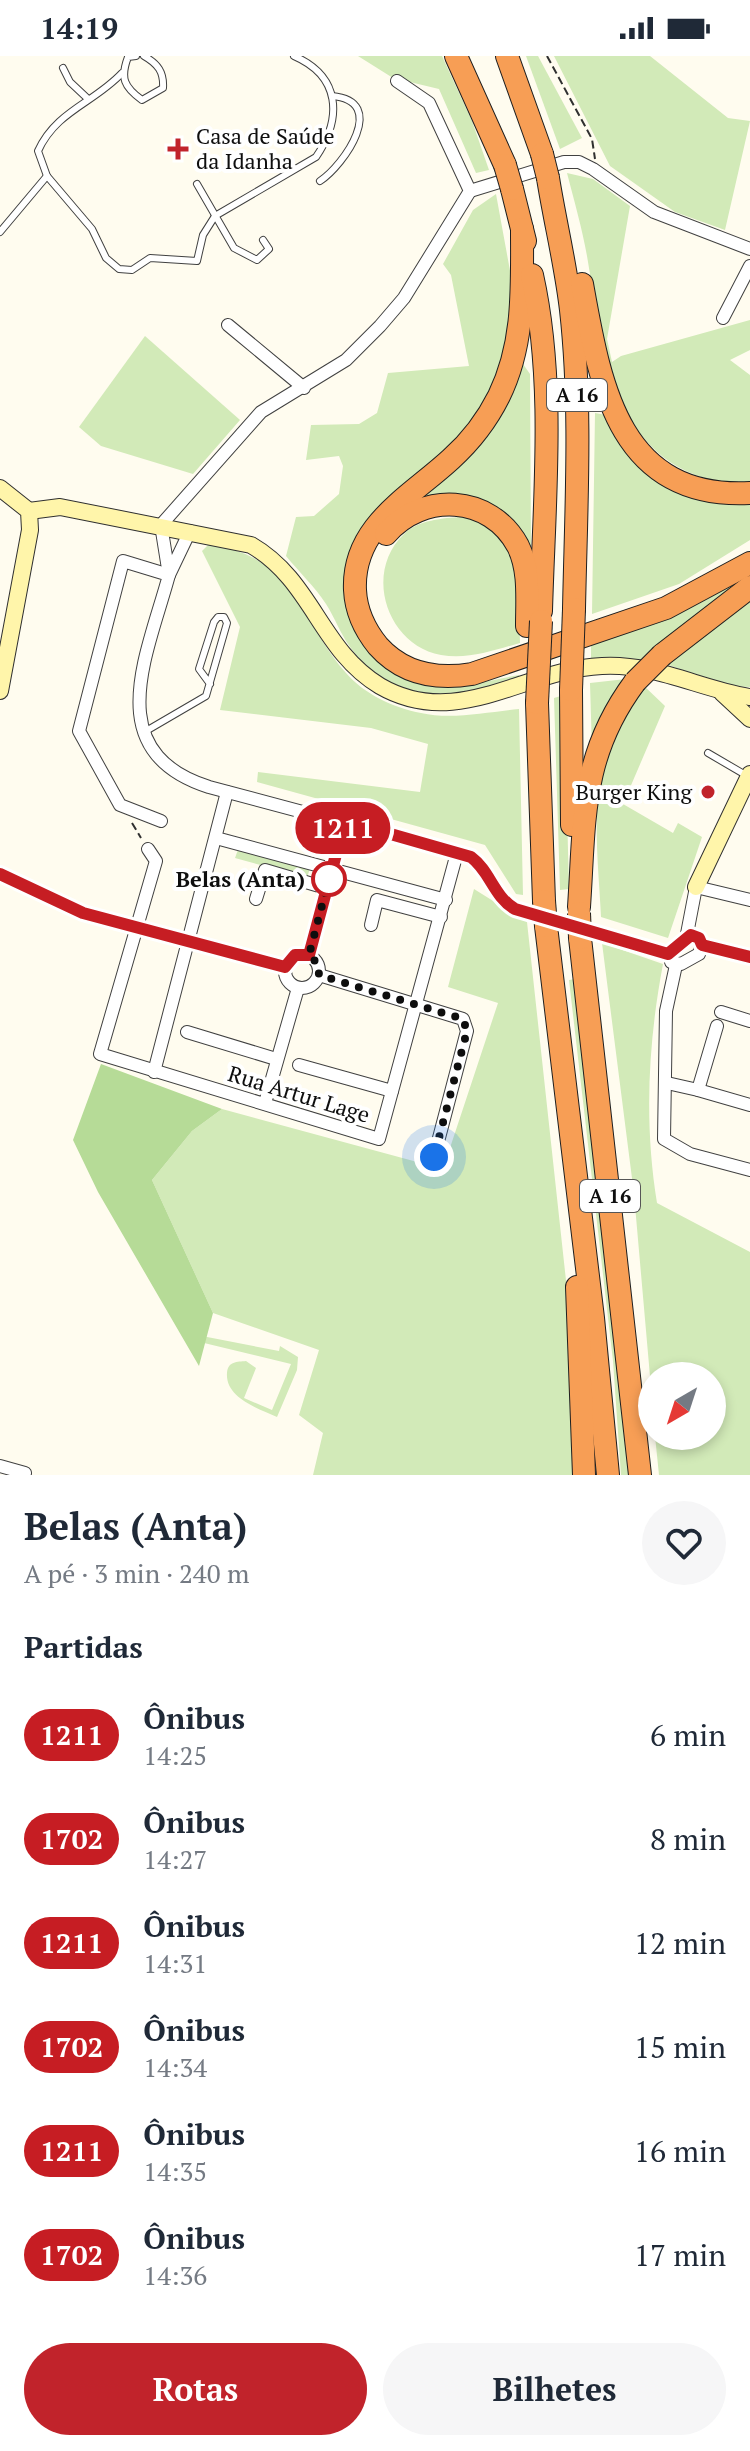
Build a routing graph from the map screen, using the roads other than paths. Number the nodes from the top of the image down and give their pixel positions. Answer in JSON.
{"nodes":[{"id":1,"x":131,"y":56,"type":"edge"},
{"id":2,"x":144,"y":56,"type":"edge"},
{"id":3,"x":294,"y":56,"type":"edge"},
{"id":4,"x":507,"y":56,"type":"edge"},
{"id":5,"x":456,"y":59,"type":"edge"},
{"id":6,"x":63,"y":68,"type":"dead end"},
{"id":7,"x":122,"y":73,"type":"junction"},
{"id":8,"x":397,"y":81,"type":"dead end"},
{"id":9,"x":332,"y":96,"type":"junction"},
{"id":10,"x":87,"y":98,"type":"junction"},
{"id":11,"x":47,"y":176,"type":"junction"},
{"id":12,"x":320,"y":181,"type":"dead end"},
{"id":13,"x":548,"y":181,"type":"junction"},
{"id":14,"x":197,"y":184,"type":"dead end"},
{"id":15,"x":470,"y":191,"type":"junction"},
{"id":16,"x":215,"y":216,"type":"junction"},
{"id":17,"x":522,"y":229,"type":"junction"},
{"id":18,"x":0,"y":232,"type":"edge"},
{"id":19,"x":263,"y":240,"type":"dead end"},
{"id":20,"x":750,"y":249,"type":"edge"},
{"id":21,"x":750,"y":266,"type":"edge"},
{"id":22,"x":723,"y":318,"type":"dead end"},
{"id":23,"x":228,"y":325,"type":"dead end"},
{"id":24,"x":304,"y":388,"type":"junction"},
{"id":25,"x":0,"y":488,"type":"edge"},
{"id":26,"x":750,"y":493,"type":"edge"},
{"id":27,"x":29,"y":511,"type":"junction"},
{"id":28,"x":161,"y":525,"type":"junction"},
{"id":29,"x":190,"y":531,"type":"junction"},
{"id":30,"x":750,"y":550,"type":"edge"},
{"id":31,"x":750,"y":563,"type":"edge"},
{"id":32,"x":169,"y":575,"type":"junction"},
{"id":33,"x":750,"y":587,"type":"edge"},
{"id":34,"x":534,"y":623,"type":"junction"},
{"id":35,"x":210,"y":684,"type":"junction"},
{"id":36,"x":0,"y":691,"type":"edge"},
{"id":37,"x":720,"y":692,"type":"junction"},
{"id":38,"x":750,"y":697,"type":"edge"},
{"id":39,"x":750,"y":719,"type":"edge"},
{"id":40,"x":143,"y":733,"type":"junction"},
{"id":41,"x":708,"y":753,"type":"dead end"},
{"id":42,"x":749,"y":775,"type":"edge"},
{"id":43,"x":227,"y":792,"type":"junction"},
{"id":44,"x":161,"y":821,"type":"dead end"},
{"id":45,"x":345,"y":821,"type":"junction"},
{"id":46,"x":216,"y":838,"type":"junction"},
{"id":47,"x":148,"y":849,"type":"road end"},
{"id":48,"x":457,"y":853,"type":"junction"},
{"id":49,"x":331,"y":869,"type":"junction"},
{"id":50,"x":0,"y":874,"type":"edge"},
{"id":51,"x":696,"y":887,"type":"junction"},
{"id":52,"x":326,"y":888,"type":"junction"},
{"id":53,"x":256,"y":899,"type":"dead end"},
{"id":54,"x":446,"y":900,"type":"junction"},
{"id":55,"x":750,"y":900,"type":"edge"},
{"id":56,"x":579,"y":910,"type":"junction"},
{"id":57,"x":441,"y":917,"type":"junction"},
{"id":58,"x":371,"y":925,"type":"dead end"},
{"id":59,"x":138,"y":929,"type":"junction"},
{"id":60,"x":686,"y":939,"type":"junction"},
{"id":61,"x":186,"y":943,"type":"junction"},
{"id":62,"x":702,"y":945,"type":"junction"},
{"id":63,"x":309,"y":955,"type":"junction"},
{"id":64,"x":750,"y":957,"type":"edge"},
{"id":65,"x":672,"y":959,"type":"junction"},
{"id":66,"x":285,"y":967,"type":"junction"},
{"id":67,"x":319,"y":975,"type":"junction"},
{"id":68,"x":298,"y":988,"type":"junction"},
{"id":69,"x":417,"y":1005,"type":"junction"},
{"id":70,"x":721,"y":1012,"type":"dead end"},
{"id":71,"x":750,"y":1021,"type":"edge"},
{"id":72,"x":717,"y":1026,"type":"dead end"},
{"id":73,"x":187,"y":1032,"type":"dead end"},
{"id":74,"x":276,"y":1059,"type":"junction"},
{"id":75,"x":299,"y":1065,"type":"dead end"},
{"id":76,"x":154,"y":1072,"type":"junction"},
{"id":77,"x":667,"y":1083,"type":"junction"},
{"id":78,"x":698,"y":1090,"type":"junction"},
{"id":79,"x":392,"y":1091,"type":"junction"},
{"id":80,"x":265,"y":1103,"type":"junction"},
{"id":81,"x":750,"y":1105,"type":"edge"},
{"id":82,"x":434,"y":1157,"type":"dead end"},
{"id":83,"x":750,"y":1170,"type":"edge"},
{"id":84,"x":578,"y":1210,"type":"junction"},
{"id":85,"x":0,"y":1466,"type":"edge"},
{"id":86,"x":641,"y":1471,"type":"edge"},
{"id":87,"x":25,"y":1473,"type":"dead end"},
{"id":88,"x":584,"y":1475,"type":"edge"},
{"id":89,"x":608,"y":1475,"type":"edge"}],
"edges":[{"from":1,"to":7,"type":"lane"},
{"from":2,"to":7,"type":"lane"},
{"from":3,"to":9,"type":"lane"},
{"from":4,"to":13,"type":"highway","number":"A 16","bridge":true},
{"from":5,"to":17,"type":"highway","number":"A 16","bridge":true},
{"from":6,"to":10,"type":"lane"},
{"from":7,"to":10,"type":"lane"},
{"from":8,"to":15,"type":"street"},
{"from":9,"to":12,"type":"lane"},
{"from":9,"to":16,"type":"lane"},
{"from":10,"to":11,"type":"lane"},
{"from":11,"to":16,"type":"lane"},
{"from":11,"to":18,"type":"lane"},
{"from":13,"to":26,"type":"highway"},
{"from":13,"to":56,"type":"highway","number":"A 16","bridge":true},
{"from":14,"to":16,"type":"lane"},
{"from":15,"to":20,"type":"street"},
{"from":15,"to":24,"type":"street"},
{"from":16,"to":19,"type":"lane"},
{"from":17,"to":31,"type":"highway"},
{"from":17,"to":34,"type":"highway","number":"A 16"},
{"from":21,"to":22,"type":"street"},
{"from":23,"to":24,"type":"street"},
{"from":24,"to":28,"type":"street"},
{"from":25,"to":27,"type":"street"},
{"from":27,"to":28,"type":"street"},
{"from":27,"to":36,"type":"street"},
{"from":28,"to":29,"type":"street"},
{"from":28,"to":32,"type":"street"},
{"from":29,"to":32,"type":"street"},
{"from":29,"to":37,"type":"street"},
{"from":30,"to":34,"type":"highway"},
{"from":32,"to":40,"type":"street"},
{"from":32,"to":44,"type":"street"},
{"from":33,"to":56,"type":"highway","bridge":true},
{"from":34,"to":84,"type":"highway","number":"A 16","bridge":true},
{"from":35,"to":35,"type":"lane"},
{"from":35,"to":40,"type":"lane"},
{"from":37,"to":38,"type":"street"},
{"from":37,"to":39,"type":"street"},
{"from":40,"to":43,"type":"street"},
{"from":41,"to":42,"type":"lane"},
{"from":42,"to":51,"type":"street"},
{"from":43,"to":45,"type":"street"},
{"from":43,"to":46,"type":"street"},
{"from":45,"to":48,"type":"street"},
{"from":45,"to":49,"type":"street"},
{"from":46,"to":49,"type":"street"},
{"from":46,"to":61,"type":"street"},
{"from":47,"to":59,"type":"street"},
{"from":48,"to":54,"type":"street","name":"Rua Artur Lage"},
{"from":48,"to":65,"type":"street"},
{"from":49,"to":52,"type":"street"},
{"from":49,"to":54,"type":"street"},
{"from":50,"to":59,"type":"street"},
{"from":51,"to":55,"type":"street"},
{"from":51,"to":60,"type":"street"},
{"from":52,"to":53,"type":"street"},
{"from":52,"to":63,"type":"street"},
{"from":54,"to":57,"type":"street","name":"Rua Artur Lage"},
{"from":56,"to":86,"type":"highway","number":"A 16","bridge":true},
{"from":57,"to":58,"type":"street"},
{"from":57,"to":69,"type":"street","name":"Rua Artur Lage"},
{"from":59,"to":61,"type":"street"},
{"from":59,"to":76,"type":"street","name":"Rua Artur Lage"},
{"from":60,"to":62,"type":"street"},
{"from":60,"to":65,"type":"street"},
{"from":61,"to":66,"type":"street"},
{"from":61,"to":76,"type":"street"},
{"from":62,"to":64,"type":"street"},
{"from":62,"to":65,"type":"street"},
{"from":63,"to":66,"type":"street"},
{"from":63,"to":67,"type":"street"},
{"from":65,"to":77,"type":"street"},
{"from":66,"to":68,"type":"street"},
{"from":67,"to":68,"type":"street"},
{"from":67,"to":69,"type":"street"},
{"from":68,"to":74,"type":"street"},
{"from":69,"to":79,"type":"street","name":"Rua Artur Lage"},
{"from":69,"to":82,"type":"street"},
{"from":70,"to":71,"type":"street"},
{"from":72,"to":78,"type":"street"},
{"from":73,"to":74,"type":"street"},
{"from":74,"to":80,"type":"street"},
{"from":75,"to":79,"type":"street"},
{"from":76,"to":80,"type":"street","name":"Rua Artur Lage"},
{"from":77,"to":78,"type":"street"},
{"from":77,"to":83,"type":"street"},
{"from":78,"to":81,"type":"street"},
{"from":79,"to":80,"type":"street","name":"Rua Artur Lage"},
{"from":84,"to":88,"type":"highway","number":"A 16"},
{"from":84,"to":89,"type":"highway","number":"A 16"},
{"from":85,"to":87,"type":"street"}]}
